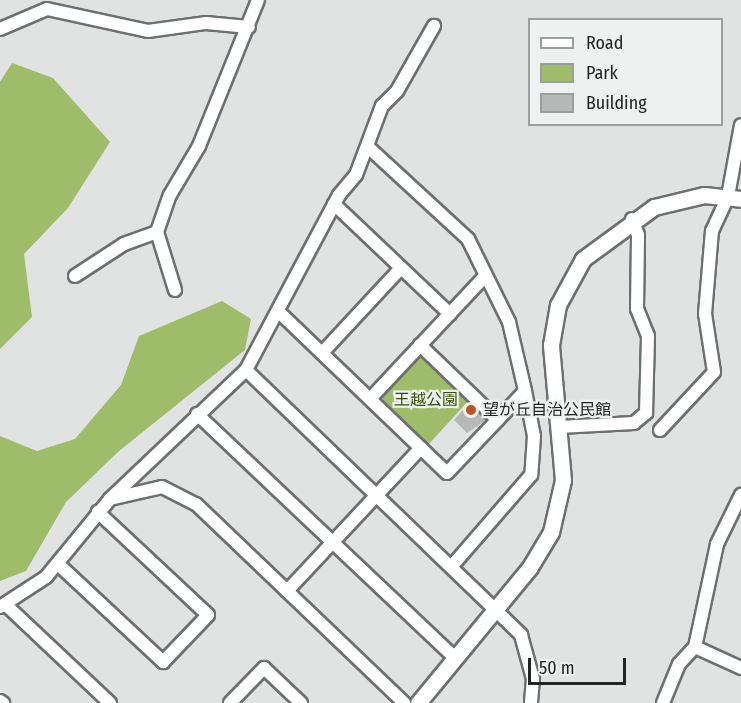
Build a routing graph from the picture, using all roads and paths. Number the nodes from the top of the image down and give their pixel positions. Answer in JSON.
{"nodes":[{"id":1,"x":258,"y":0,"type":"edge"},
{"id":2,"x":434,"y":26,"type":"dead end"},
{"id":3,"x":249,"y":27,"type":"junction"},
{"id":4,"x":0,"y":29,"type":"edge"},
{"id":5,"x":741,"y":126,"type":"edge"},
{"id":6,"x":368,"y":147,"type":"junction"},
{"id":7,"x":734,"y":198,"type":"edge"},
{"id":8,"x":334,"y":204,"type":"junction"},
{"id":9,"x":632,"y":219,"type":"junction"},
{"id":10,"x":157,"y":232,"type":"junction"},
{"id":11,"x":401,"y":268,"type":"junction"},
{"id":12,"x":75,"y":276,"type":"dead end"},
{"id":13,"x":485,"y":276,"type":"junction"},
{"id":14,"x":175,"y":290,"type":"dead end"},
{"id":15,"x":280,"y":313,"type":"junction"},
{"id":16,"x":450,"y":314,"type":"junction"},
{"id":17,"x":420,"y":345,"type":"junction"},
{"id":18,"x":322,"y":353,"type":"junction"},
{"id":19,"x":246,"y":370,"type":"junction"},
{"id":20,"x":525,"y":391,"type":"junction"},
{"id":21,"x":370,"y":399,"type":"junction"},
{"id":22,"x":196,"y":414,"type":"junction"},
{"id":23,"x":498,"y":420,"type":"junction"},
{"id":24,"x":559,"y":427,"type":"junction"},
{"id":25,"x":660,"y":430,"type":"dead end"},
{"id":26,"x":421,"y":448,"type":"junction"},
{"id":27,"x":378,"y":494,"type":"junction"},
{"id":28,"x":741,"y":495,"type":"edge"},
{"id":29,"x":110,"y":499,"type":"junction"},
{"id":30,"x":98,"y":512,"type":"junction"},
{"id":31,"x":333,"y":542,"type":"junction"},
{"id":32,"x":58,"y":564,"type":"junction"},
{"id":33,"x":453,"y":566,"type":"junction"},
{"id":34,"x":287,"y":591,"type":"junction"},
{"id":35,"x":3,"y":606,"type":"edge"},
{"id":36,"x":496,"y":607,"type":"junction"},
{"id":37,"x":695,"y":647,"type":"junction"},
{"id":38,"x":455,"y":658,"type":"junction"},
{"id":39,"x":741,"y":668,"type":"edge"},
{"id":40,"x":110,"y":703,"type":"edge"},
{"id":41,"x":230,"y":703,"type":"edge"},
{"id":42,"x":301,"y":703,"type":"edge"},
{"id":43,"x":404,"y":703,"type":"edge"},
{"id":44,"x":418,"y":703,"type":"edge"},
{"id":45,"x":531,"y":703,"type":"edge"},
{"id":46,"x":663,"y":703,"type":"edge"}],
"edges":[{"from":1,"to":3,"type":"street"},
{"from":2,"to":6,"type":"street"},
{"from":3,"to":4,"type":"street"},
{"from":3,"to":10,"type":"street"},
{"from":5,"to":7,"type":"street"},
{"from":6,"to":8,"type":"street"},
{"from":6,"to":13,"type":"street"},
{"from":7,"to":9,"type":"street"},
{"from":7,"to":25,"type":"street"},
{"from":8,"to":11,"type":"street"},
{"from":8,"to":15,"type":"street"},
{"from":9,"to":24,"type":"street"},
{"from":9,"to":24,"type":"street"},
{"from":10,"to":12,"type":"street"},
{"from":10,"to":14,"type":"street"},
{"from":11,"to":16,"type":"street"},
{"from":11,"to":18,"type":"street"},
{"from":13,"to":16,"type":"street"},
{"from":13,"to":20,"type":"street"},
{"from":15,"to":18,"type":"street"},
{"from":15,"to":19,"type":"street"},
{"from":16,"to":17,"type":"street"},
{"from":17,"to":21,"type":"street"},
{"from":17,"to":23,"type":"street"},
{"from":18,"to":21,"type":"street"},
{"from":19,"to":22,"type":"street"},
{"from":19,"to":27,"type":"street"},
{"from":20,"to":23,"type":"street"},
{"from":20,"to":33,"type":"street"},
{"from":21,"to":26,"type":"street"},
{"from":22,"to":29,"type":"street"},
{"from":22,"to":31,"type":"street"},
{"from":23,"to":26,"type":"street"},
{"from":24,"to":36,"type":"street"},
{"from":26,"to":27,"type":"street"},
{"from":27,"to":31,"type":"street"},
{"from":27,"to":33,"type":"street"},
{"from":28,"to":37,"type":"street"},
{"from":29,"to":30,"type":"street"},
{"from":29,"to":34,"type":"street"},
{"from":30,"to":32,"type":"street"},
{"from":30,"to":32,"type":"street"},
{"from":31,"to":34,"type":"street"},
{"from":31,"to":38,"type":"street"},
{"from":32,"to":35,"type":"street"},
{"from":33,"to":36,"type":"street"},
{"from":34,"to":43,"type":"street"},
{"from":35,"to":40,"type":"street"},
{"from":36,"to":38,"type":"street"},
{"from":36,"to":45,"type":"street"},
{"from":37,"to":39,"type":"street"},
{"from":37,"to":46,"type":"street"},
{"from":38,"to":44,"type":"street"},
{"from":41,"to":42,"type":"street"}]}
